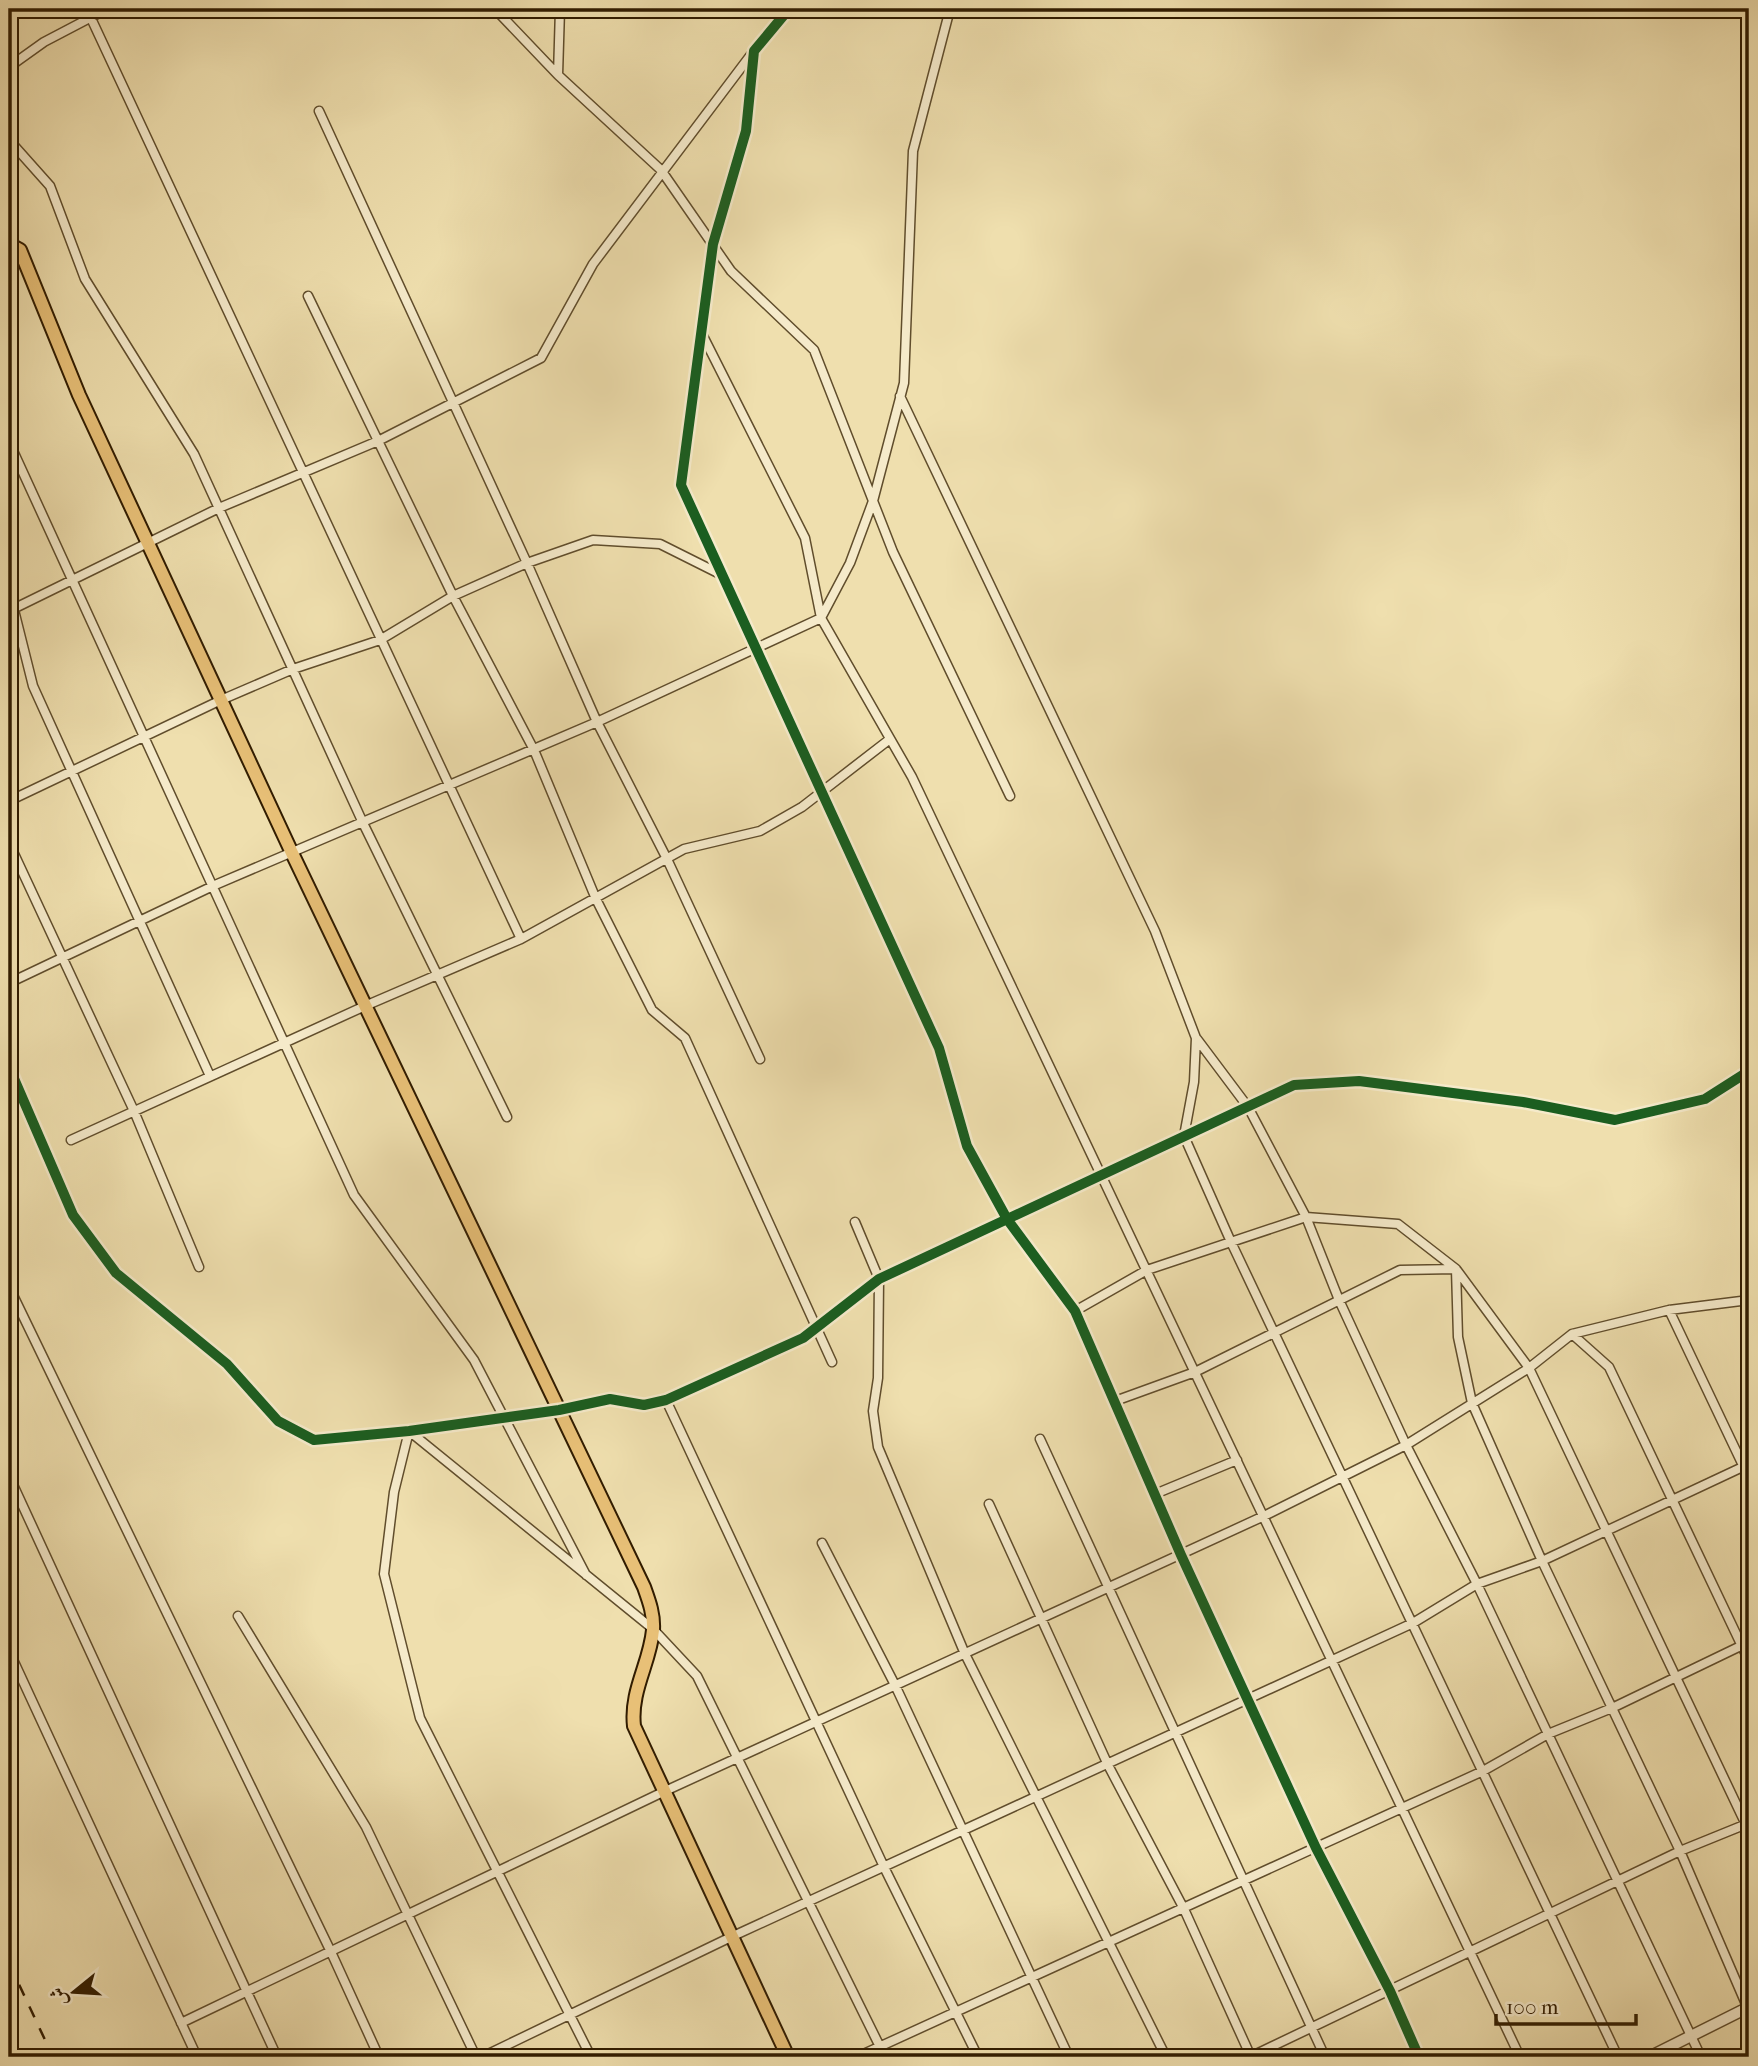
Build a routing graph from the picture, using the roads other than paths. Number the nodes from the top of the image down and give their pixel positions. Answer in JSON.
{"nodes":[{"id":1,"x":107,"y":9,"type":"edge"},
{"id":2,"x":495,"y":9,"type":"edge"},
{"id":3,"x":560,"y":9,"type":"edge"},
{"id":4,"x":789,"y":9,"type":"edge"},
{"id":5,"x":950,"y":9,"type":"edge"},
{"id":6,"x":90,"y":16,"type":"junction"},
{"id":7,"x":754,"y":51,"type":"junction"},
{"id":8,"x":9,"y":67,"type":"edge"},
{"id":9,"x":558,"y":75,"type":"junction"},
{"id":10,"x":319,"y":111,"type":"dead end"},
{"id":11,"x":9,"y":140,"type":"edge"},
{"id":12,"x":661,"y":170,"type":"junction"},
{"id":13,"x":9,"y":244,"type":"edge"},
{"id":14,"x":713,"y":244,"type":"junction"},
{"id":15,"x":308,"y":296,"type":"dead end"},
{"id":16,"x":702,"y":334,"type":"junction"},
{"id":17,"x":900,"y":396,"type":"junction"},
{"id":18,"x":453,"y":402,"type":"junction"},
{"id":19,"x":378,"y":441,"type":"junction"},
{"id":20,"x":9,"y":442,"type":"edge"},
{"id":21,"x":302,"y":474,"type":"junction"},
{"id":22,"x":873,"y":501,"type":"junction"},
{"id":23,"x":219,"y":508,"type":"junction"},
{"id":24,"x":148,"y":544,"type":"junction"},
{"id":25,"x":527,"y":563,"type":"junction"},
{"id":26,"x":722,"y":575,"type":"junction"},
{"id":27,"x":73,"y":580,"type":"junction"},
{"id":28,"x":9,"y":590,"type":"edge"},
{"id":29,"x":453,"y":596,"type":"junction"},
{"id":30,"x":12,"y":610,"type":"edge"},
{"id":31,"x":821,"y":618,"type":"junction"},
{"id":32,"x":380,"y":640,"type":"junction"},
{"id":33,"x":755,"y":649,"type":"junction"},
{"id":34,"x":293,"y":669,"type":"junction"},
{"id":35,"x":221,"y":700,"type":"junction"},
{"id":36,"x":597,"y":722,"type":"junction"},
{"id":37,"x":145,"y":736,"type":"junction"},
{"id":38,"x":890,"y":739,"type":"junction"},
{"id":39,"x":534,"y":750,"type":"junction"},
{"id":40,"x":71,"y":771,"type":"junction"},
{"id":41,"x":448,"y":787,"type":"junction"},
{"id":42,"x":821,"y":792,"type":"junction"},
{"id":43,"x":1010,"y":796,"type":"dead end"},
{"id":44,"x":9,"y":801,"type":"edge"},
{"id":45,"x":363,"y":823,"type":"junction"},
{"id":46,"x":9,"y":843,"type":"edge"},
{"id":47,"x":292,"y":853,"type":"junction"},
{"id":48,"x":667,"y":859,"type":"junction"},
{"id":49,"x":215,"y":885,"type":"junction"},
{"id":50,"x":596,"y":898,"type":"junction"},
{"id":51,"x":137,"y":921,"type":"junction"},
{"id":52,"x":521,"y":939,"type":"junction"},
{"id":53,"x":62,"y":957,"type":"junction"},
{"id":54,"x":437,"y":974,"type":"junction"},
{"id":55,"x":9,"y":982,"type":"edge"},
{"id":56,"x":365,"y":1006,"type":"junction"},
{"id":57,"x":1196,"y":1038,"type":"junction"},
{"id":58,"x":286,"y":1042,"type":"junction"},
{"id":59,"x":760,"y":1059,"type":"dead end"},
{"id":60,"x":9,"y":1067,"type":"edge"},
{"id":61,"x":1749,"y":1071,"type":"edge"},
{"id":62,"x":210,"y":1076,"type":"junction"},
{"id":63,"x":1248,"y":1107,"type":"junction"},
{"id":64,"x":134,"y":1111,"type":"junction"},
{"id":65,"x":507,"y":1117,"type":"dead end"},
{"id":66,"x":1184,"y":1136,"type":"junction"},
{"id":67,"x":71,"y":1140,"type":"dead end"},
{"id":68,"x":1102,"y":1174,"type":"junction"},
{"id":69,"x":1306,"y":1217,"type":"junction"},
{"id":70,"x":1007,"y":1219,"type":"junction"},
{"id":71,"x":855,"y":1222,"type":"dead end"},
{"id":72,"x":1231,"y":1242,"type":"junction"},
{"id":73,"x":200,"y":1267,"type":"dead end"},
{"id":74,"x":1456,"y":1269,"type":"junction"},
{"id":75,"x":1147,"y":1270,"type":"junction"},
{"id":76,"x":879,"y":1279,"type":"junction"},
{"id":77,"x":9,"y":1287,"type":"edge"},
{"id":78,"x":1339,"y":1300,"type":"junction"},
{"id":79,"x":1749,"y":1300,"type":"edge"},
{"id":80,"x":1669,"y":1310,"type":"junction"},
{"id":81,"x":1075,"y":1311,"type":"junction"},
{"id":82,"x":817,"y":1327,"type":"junction"},
{"id":83,"x":1274,"y":1332,"type":"junction"},
{"id":84,"x":1572,"y":1334,"type":"junction"},
{"id":85,"x":832,"y":1362,"type":"dead end"},
{"id":86,"x":1529,"y":1368,"type":"junction"},
{"id":87,"x":1195,"y":1371,"type":"junction"},
{"id":88,"x":666,"y":1401,"type":"junction"},
{"id":89,"x":1115,"y":1401,"type":"junction"},
{"id":90,"x":1472,"y":1403,"type":"junction"},
{"id":91,"x":559,"y":1410,"type":"junction"},
{"id":92,"x":506,"y":1417,"type":"junction"},
{"id":93,"x":409,"y":1431,"type":"junction"},
{"id":94,"x":1040,"y":1439,"type":"dead end"},
{"id":95,"x":1406,"y":1445,"type":"junction"},
{"id":96,"x":1237,"y":1460,"type":"junction"},
{"id":97,"x":1746,"y":1465,"type":"edge"},
{"id":98,"x":9,"y":1476,"type":"edge"},
{"id":99,"x":1343,"y":1477,"type":"junction"},
{"id":100,"x":1749,"y":1478,"type":"edge"},
{"id":101,"x":1155,"y":1494,"type":"junction"},
{"id":102,"x":1672,"y":1499,"type":"junction"},
{"id":103,"x":989,"y":1504,"type":"dead end"},
{"id":104,"x":1264,"y":1517,"type":"junction"},
{"id":105,"x":1606,"y":1531,"type":"junction"},
{"id":106,"x":822,"y":1543,"type":"dead end"},
{"id":107,"x":1181,"y":1555,"type":"junction"},
{"id":108,"x":1542,"y":1561,"type":"junction"},
{"id":109,"x":586,"y":1575,"type":"junction"},
{"id":110,"x":1477,"y":1584,"type":"junction"},
{"id":111,"x":1106,"y":1589,"type":"junction"},
{"id":112,"x":238,"y":1616,"type":"dead end"},
{"id":113,"x":1042,"y":1618,"type":"junction"},
{"id":114,"x":1413,"y":1623,"type":"junction"},
{"id":115,"x":653,"y":1629,"type":"junction"},
{"id":116,"x":1746,"y":1644,"type":"edge"},
{"id":117,"x":9,"y":1651,"type":"edge"},
{"id":118,"x":965,"y":1654,"type":"junction"},
{"id":119,"x":1332,"y":1660,"type":"junction"},
{"id":120,"x":1749,"y":1661,"type":"edge"},
{"id":121,"x":1675,"y":1676,"type":"junction"},
{"id":122,"x":895,"y":1685,"type":"junction"},
{"id":123,"x":1248,"y":1700,"type":"junction"},
{"id":124,"x":1612,"y":1708,"type":"junction"},
{"id":125,"x":818,"y":1721,"type":"junction"},
{"id":126,"x":1174,"y":1734,"type":"junction"},
{"id":127,"x":1548,"y":1734,"type":"junction"},
{"id":128,"x":737,"y":1758,"type":"junction"},
{"id":129,"x":1108,"y":1765,"type":"junction"},
{"id":130,"x":1483,"y":1772,"type":"junction"},
{"id":131,"x":663,"y":1792,"type":"junction"},
{"id":132,"x":1039,"y":1797,"type":"junction"},
{"id":133,"x":1402,"y":1809,"type":"junction"},
{"id":134,"x":1748,"y":1826,"type":"edge"},
{"id":135,"x":962,"y":1833,"type":"junction"},
{"id":136,"x":1316,"y":1848,"type":"junction"},
{"id":137,"x":1679,"y":1852,"type":"junction"},
{"id":138,"x":885,"y":1869,"type":"junction"},
{"id":139,"x":498,"y":1873,"type":"junction"},
{"id":140,"x":1244,"y":1881,"type":"junction"},
{"id":141,"x":1618,"y":1882,"type":"junction"},
{"id":142,"x":809,"y":1904,"type":"junction"},
{"id":143,"x":1184,"y":1909,"type":"junction"},
{"id":144,"x":408,"y":1915,"type":"junction"},
{"id":145,"x":1551,"y":1916,"type":"junction"},
{"id":146,"x":731,"y":1937,"type":"junction"},
{"id":147,"x":1109,"y":1943,"type":"junction"},
{"id":148,"x":331,"y":1952,"type":"junction"},
{"id":149,"x":1471,"y":1953,"type":"junction"},
{"id":150,"x":1031,"y":1978,"type":"junction"},
{"id":151,"x":1390,"y":1991,"type":"junction"},
{"id":152,"x":247,"y":1992,"type":"junction"},
{"id":153,"x":1749,"y":2009,"type":"edge"},
{"id":154,"x":955,"y":2013,"type":"junction"},
{"id":155,"x":570,"y":2016,"type":"junction"},
{"id":156,"x":181,"y":2023,"type":"junction"},
{"id":157,"x":1312,"y":2028,"type":"junction"},
{"id":158,"x":1690,"y":2035,"type":"junction"},
{"id":159,"x":880,"y":2048,"type":"junction"},
{"id":160,"x":197,"y":2057,"type":"edge"},
{"id":161,"x":277,"y":2057,"type":"edge"},
{"id":162,"x":379,"y":2057,"type":"edge"},
{"id":163,"x":476,"y":2057,"type":"edge"},
{"id":164,"x":482,"y":2057,"type":"edge"},
{"id":165,"x":591,"y":2057,"type":"edge"},
{"id":166,"x":788,"y":2057,"type":"edge"},
{"id":167,"x":857,"y":2057,"type":"edge"},
{"id":168,"x":885,"y":2057,"type":"edge"},
{"id":169,"x":978,"y":2057,"type":"edge"},
{"id":170,"x":1069,"y":2057,"type":"edge"},
{"id":171,"x":1166,"y":2057,"type":"edge"},
{"id":172,"x":1251,"y":2057,"type":"edge"},
{"id":173,"x":1325,"y":2057,"type":"edge"},
{"id":174,"x":1419,"y":2057,"type":"edge"},
{"id":175,"x":1520,"y":2057,"type":"edge"},
{"id":176,"x":1618,"y":2057,"type":"edge"},
{"id":177,"x":1649,"y":2057,"type":"edge"},
{"id":178,"x":1700,"y":2057,"type":"edge"}],
"edges":[{"from":1,"to":6,"type":"street"},
{"from":2,"to":9,"type":"street"},
{"from":3,"to":9,"type":"street"},
{"from":4,"to":7,"type":"street"},
{"from":5,"to":17,"type":"street"},
{"from":6,"to":8,"type":"street"},
{"from":6,"to":21,"type":"street"},
{"from":7,"to":12,"type":"street"},
{"from":7,"to":14,"type":"street"},
{"from":9,"to":12,"type":"street"},
{"from":10,"to":18,"type":"street"},
{"from":11,"to":23,"type":"street"},
{"from":12,"to":14,"type":"street"},
{"from":12,"to":18,"type":"street"},
{"from":13,"to":24,"type":"main road"},
{"from":14,"to":16,"type":"street"},
{"from":14,"to":22,"type":"street"},
{"from":15,"to":19,"type":"street"},
{"from":16,"to":26,"type":"street"},
{"from":16,"to":31,"type":"street"},
{"from":17,"to":22,"type":"street"},
{"from":17,"to":57,"type":"street"},
{"from":18,"to":19,"type":"street"},
{"from":18,"to":25,"type":"street"},
{"from":19,"to":21,"type":"street"},
{"from":19,"to":29,"type":"street"},
{"from":20,"to":27,"type":"street"},
{"from":21,"to":23,"type":"street"},
{"from":21,"to":32,"type":"street"},
{"from":22,"to":31,"type":"street"},
{"from":22,"to":43,"type":"street"},
{"from":23,"to":24,"type":"street"},
{"from":23,"to":34,"type":"street"},
{"from":24,"to":27,"type":"street"},
{"from":24,"to":35,"type":"main road"},
{"from":25,"to":26,"type":"street"},
{"from":25,"to":29,"type":"street"},
{"from":25,"to":36,"type":"street"},
{"from":26,"to":33,"type":"street"},
{"from":27,"to":30,"type":"street"},
{"from":27,"to":37,"type":"street"},
{"from":28,"to":30,"type":"street"},
{"from":29,"to":32,"type":"street"},
{"from":29,"to":39,"type":"street"},
{"from":30,"to":40,"type":"street"},
{"from":31,"to":33,"type":"street"},
{"from":31,"to":38,"type":"street"},
{"from":32,"to":34,"type":"street"},
{"from":32,"to":41,"type":"street"},
{"from":33,"to":36,"type":"street"},
{"from":33,"to":42,"type":"street"},
{"from":34,"to":35,"type":"street"},
{"from":34,"to":45,"type":"street"},
{"from":35,"to":37,"type":"street"},
{"from":35,"to":47,"type":"main road"},
{"from":36,"to":39,"type":"street"},
{"from":36,"to":48,"type":"street"},
{"from":37,"to":40,"type":"street"},
{"from":37,"to":49,"type":"street"},
{"from":38,"to":42,"type":"street"},
{"from":38,"to":68,"type":"street"},
{"from":39,"to":41,"type":"street"},
{"from":39,"to":50,"type":"street"},
{"from":40,"to":44,"type":"street"},
{"from":40,"to":51,"type":"street"},
{"from":41,"to":45,"type":"street"},
{"from":41,"to":52,"type":"street"},
{"from":42,"to":48,"type":"street"},
{"from":42,"to":70,"type":"street"},
{"from":45,"to":47,"type":"street"},
{"from":45,"to":54,"type":"street"},
{"from":46,"to":53,"type":"street"},
{"from":47,"to":49,"type":"street"},
{"from":47,"to":56,"type":"main road"},
{"from":48,"to":50,"type":"street"},
{"from":48,"to":59,"type":"street"},
{"from":49,"to":51,"type":"street"},
{"from":49,"to":58,"type":"street"},
{"from":50,"to":52,"type":"street"},
{"from":50,"to":82,"type":"street"},
{"from":51,"to":53,"type":"street"},
{"from":51,"to":62,"type":"street"},
{"from":52,"to":54,"type":"street"},
{"from":53,"to":55,"type":"street"},
{"from":53,"to":64,"type":"street"},
{"from":54,"to":56,"type":"street"},
{"from":54,"to":65,"type":"street"},
{"from":56,"to":58,"type":"street"},
{"from":56,"to":91,"type":"main road"},
{"from":57,"to":63,"type":"street"},
{"from":57,"to":66,"type":"street"},
{"from":58,"to":62,"type":"street"},
{"from":58,"to":92,"type":"street"},
{"from":60,"to":93,"type":"street"},
{"from":61,"to":63,"type":"street"},
{"from":62,"to":64,"type":"street"},
{"from":63,"to":66,"type":"street"},
{"from":63,"to":69,"type":"street"},
{"from":64,"to":67,"type":"street"},
{"from":64,"to":73,"type":"street"},
{"from":66,"to":68,"type":"street"},
{"from":66,"to":72,"type":"street"},
{"from":68,"to":70,"type":"street"},
{"from":68,"to":75,"type":"street"},
{"from":69,"to":72,"type":"street"},
{"from":69,"to":74,"type":"street"},
{"from":69,"to":78,"type":"street"},
{"from":70,"to":76,"type":"street"},
{"from":70,"to":81,"type":"street"},
{"from":71,"to":76,"type":"street"},
{"from":72,"to":75,"type":"street"},
{"from":72,"to":83,"type":"street"},
{"from":74,"to":78,"type":"street"},
{"from":74,"to":86,"type":"street"},
{"from":74,"to":90,"type":"street"},
{"from":75,"to":81,"type":"street"},
{"from":75,"to":87,"type":"street"},
{"from":76,"to":82,"type":"street"},
{"from":76,"to":118,"type":"street"},
{"from":77,"to":148,"type":"street"},
{"from":78,"to":83,"type":"street"},
{"from":78,"to":95,"type":"street"},
{"from":79,"to":80,"type":"street"},
{"from":80,"to":84,"type":"street"},
{"from":80,"to":97,"type":"street"},
{"from":81,"to":89,"type":"street"},
{"from":82,"to":85,"type":"street"},
{"from":82,"to":88,"type":"street"},
{"from":83,"to":87,"type":"street"},
{"from":83,"to":99,"type":"street"},
{"from":84,"to":86,"type":"street"},
{"from":84,"to":102,"type":"street"},
{"from":86,"to":90,"type":"street"},
{"from":86,"to":105,"type":"street"},
{"from":87,"to":89,"type":"street"},
{"from":87,"to":96,"type":"street"},
{"from":88,"to":91,"type":"street"},
{"from":88,"to":125,"type":"street"},
{"from":89,"to":101,"type":"street"},
{"from":90,"to":95,"type":"street"},
{"from":90,"to":108,"type":"street"},
{"from":91,"to":92,"type":"street"},
{"from":91,"to":115,"type":"main road"},
{"from":92,"to":93,"type":"street"},
{"from":92,"to":109,"type":"street"},
{"from":93,"to":109,"type":"street"},
{"from":93,"to":139,"type":"street"},
{"from":94,"to":111,"type":"street"},
{"from":95,"to":99,"type":"street"},
{"from":95,"to":110,"type":"street"},
{"from":96,"to":101,"type":"street"},
{"from":96,"to":104,"type":"street"},
{"from":97,"to":100,"type":"street"},
{"from":97,"to":102,"type":"street"},
{"from":98,"to":152,"type":"street"},
{"from":99,"to":104,"type":"street"},
{"from":99,"to":114,"type":"street"},
{"from":101,"to":107,"type":"street"},
{"from":102,"to":105,"type":"street"},
{"from":102,"to":116,"type":"street"},
{"from":103,"to":113,"type":"street"},
{"from":104,"to":107,"type":"street"},
{"from":104,"to":119,"type":"street"},
{"from":105,"to":108,"type":"street"},
{"from":105,"to":121,"type":"street"},
{"from":106,"to":122,"type":"street"},
{"from":107,"to":111,"type":"street"},
{"from":107,"to":123,"type":"street"},
{"from":108,"to":110,"type":"street"},
{"from":108,"to":124,"type":"street"},
{"from":109,"to":115,"type":"street"},
{"from":110,"to":114,"type":"street"},
{"from":110,"to":127,"type":"street"},
{"from":111,"to":113,"type":"street"},
{"from":111,"to":126,"type":"street"},
{"from":112,"to":144,"type":"street"},
{"from":113,"to":118,"type":"street"},
{"from":113,"to":129,"type":"street"},
{"from":114,"to":119,"type":"street"},
{"from":114,"to":130,"type":"street"},
{"from":115,"to":128,"type":"street"},
{"from":115,"to":131,"type":"main road"},
{"from":116,"to":120,"type":"street"},
{"from":116,"to":121,"type":"street"},
{"from":117,"to":156,"type":"street"},
{"from":118,"to":122,"type":"street"},
{"from":118,"to":132,"type":"street"},
{"from":119,"to":123,"type":"street"},
{"from":119,"to":133,"type":"street"},
{"from":121,"to":124,"type":"street"},
{"from":121,"to":134,"type":"street"},
{"from":122,"to":125,"type":"street"},
{"from":122,"to":135,"type":"street"},
{"from":123,"to":126,"type":"street"},
{"from":123,"to":136,"type":"street"},
{"from":124,"to":127,"type":"street"},
{"from":124,"to":137,"type":"street"},
{"from":125,"to":128,"type":"street"},
{"from":125,"to":138,"type":"street"},
{"from":126,"to":129,"type":"street"},
{"from":126,"to":140,"type":"street"},
{"from":127,"to":130,"type":"street"},
{"from":127,"to":141,"type":"street"},
{"from":128,"to":131,"type":"street"},
{"from":128,"to":142,"type":"street"},
{"from":129,"to":132,"type":"street"},
{"from":129,"to":143,"type":"street"},
{"from":130,"to":133,"type":"street"},
{"from":130,"to":145,"type":"street"},
{"from":131,"to":139,"type":"street"},
{"from":131,"to":146,"type":"main road"},
{"from":132,"to":135,"type":"street"},
{"from":132,"to":147,"type":"street"},
{"from":133,"to":136,"type":"street"},
{"from":133,"to":149,"type":"street"},
{"from":134,"to":137,"type":"street"},
{"from":135,"to":138,"type":"street"},
{"from":135,"to":150,"type":"street"},
{"from":136,"to":140,"type":"street"},
{"from":136,"to":151,"type":"street"},
{"from":137,"to":141,"type":"street"},
{"from":137,"to":153,"type":"street"},
{"from":138,"to":142,"type":"street"},
{"from":138,"to":154,"type":"street"},
{"from":139,"to":144,"type":"street"},
{"from":139,"to":155,"type":"street"},
{"from":140,"to":143,"type":"street"},
{"from":140,"to":157,"type":"street"},
{"from":141,"to":145,"type":"street"},
{"from":141,"to":158,"type":"street"},
{"from":142,"to":146,"type":"street"},
{"from":142,"to":159,"type":"street"},
{"from":143,"to":147,"type":"street"},
{"from":143,"to":172,"type":"street"},
{"from":144,"to":148,"type":"street"},
{"from":144,"to":163,"type":"street"},
{"from":145,"to":149,"type":"street"},
{"from":145,"to":176,"type":"street"},
{"from":146,"to":155,"type":"street"},
{"from":146,"to":166,"type":"main road"},
{"from":147,"to":150,"type":"street"},
{"from":147,"to":171,"type":"street"},
{"from":148,"to":152,"type":"street"},
{"from":148,"to":162,"type":"street"},
{"from":149,"to":151,"type":"street"},
{"from":149,"to":175,"type":"street"},
{"from":150,"to":154,"type":"street"},
{"from":150,"to":170,"type":"street"},
{"from":151,"to":157,"type":"street"},
{"from":151,"to":174,"type":"street"},
{"from":152,"to":156,"type":"street"},
{"from":152,"to":161,"type":"street"},
{"from":153,"to":158,"type":"street"},
{"from":154,"to":159,"type":"street"},
{"from":154,"to":169,"type":"street"},
{"from":155,"to":164,"type":"street"},
{"from":155,"to":165,"type":"street"},
{"from":156,"to":160,"type":"street"},
{"from":157,"to":172,"type":"street"},
{"from":157,"to":173,"type":"street"},
{"from":158,"to":177,"type":"street"},
{"from":158,"to":178,"type":"street"},
{"from":159,"to":167,"type":"street"},
{"from":159,"to":168,"type":"street"}]}
